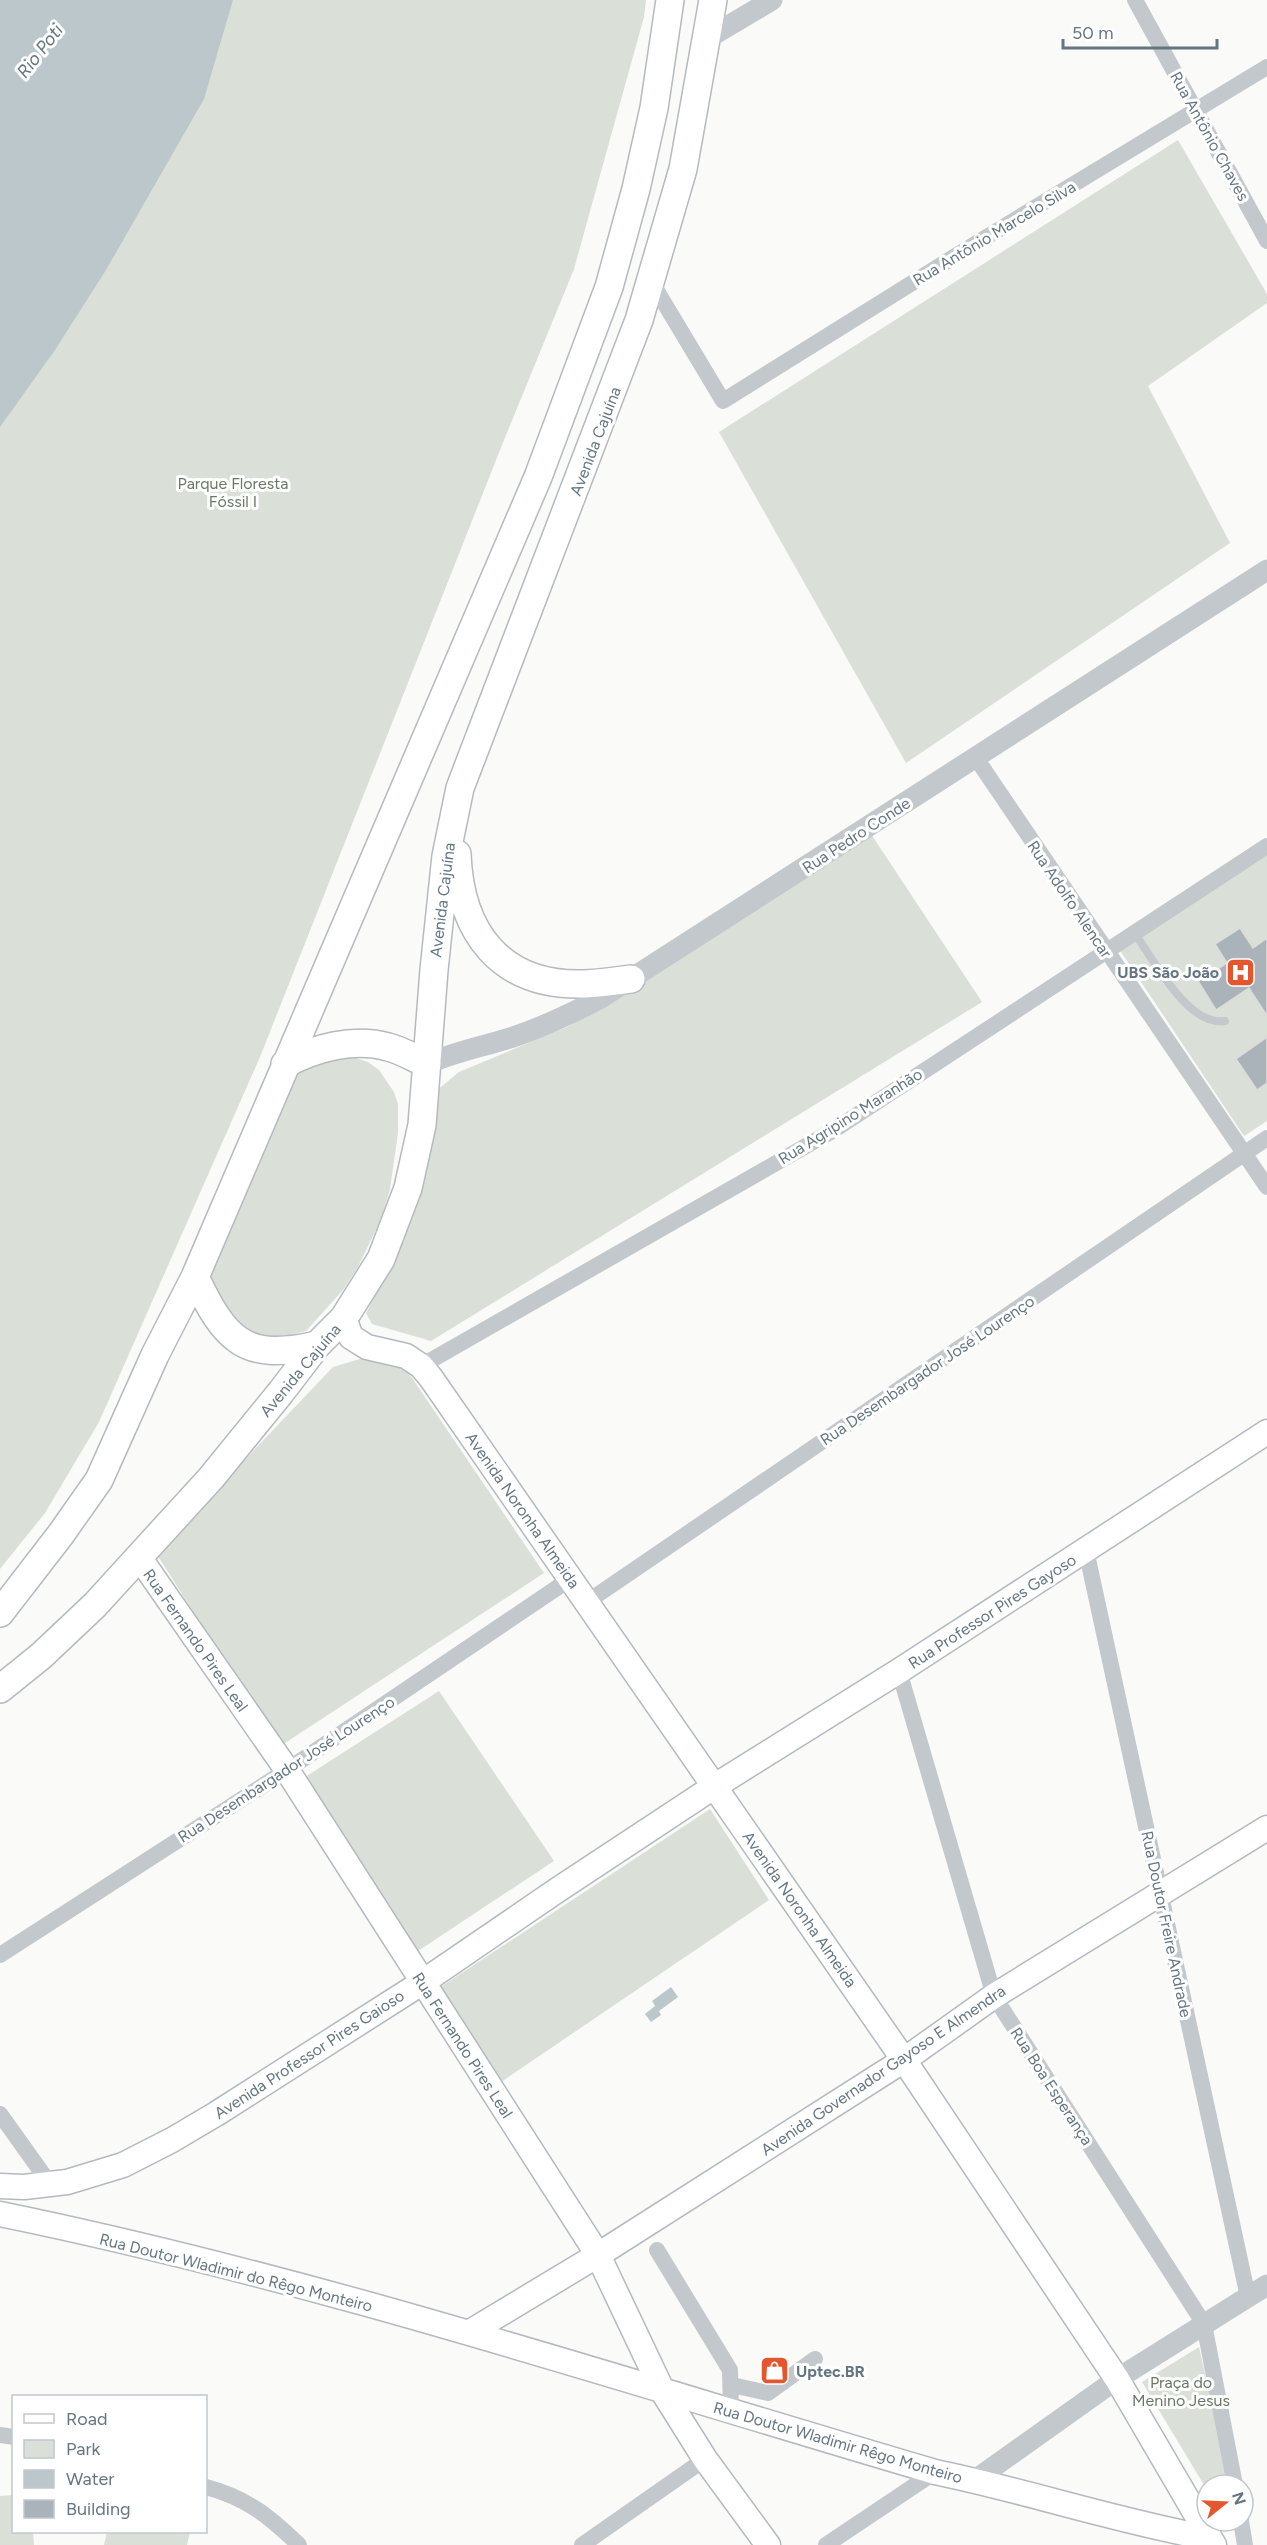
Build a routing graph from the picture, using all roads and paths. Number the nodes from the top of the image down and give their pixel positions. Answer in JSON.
{"nodes":[{"id":1,"x":670,"y":0,"type":"edge"},
{"id":2,"x":713,"y":0,"type":"edge"},
{"id":3,"x":771,"y":0,"type":"edge"},
{"id":4,"x":1135,"y":0,"type":"edge"},
{"id":5,"x":708,"y":38,"type":"junction"},
{"id":6,"x":1267,"y":67,"type":"edge"},
{"id":7,"x":1195,"y":111,"type":"junction"},
{"id":8,"x":1267,"y":241,"type":"edge"},
{"id":9,"x":651,"y":281,"type":"junction"},
{"id":10,"x":1267,"y":570,"type":"edge"},
{"id":11,"x":976,"y":758,"type":"junction"},
{"id":12,"x":455,"y":806,"type":"junction"},
{"id":13,"x":1267,"y":846,"type":"edge"},
{"id":14,"x":1134,"y":932,"type":"junction"},
{"id":15,"x":1105,"y":951,"type":"junction"},
{"id":16,"x":631,"y":979,"type":"junction"},
{"id":17,"x":1225,"y":1021,"type":"dead end"},
{"id":18,"x":285,"y":1064,"type":"junction"},
{"id":19,"x":427,"y":1064,"type":"junction"},
{"id":20,"x":1267,"y":1138,"type":"edge"},
{"id":21,"x":1244,"y":1153,"type":"junction"},
{"id":22,"x":1267,"y":1186,"type":"edge"},
{"id":23,"x":195,"y":1277,"type":"junction"},
{"id":24,"x":344,"y":1318,"type":"junction"},
{"id":25,"x":317,"y":1345,"type":"junction"},
{"id":26,"x":421,"y":1366,"type":"junction"},
{"id":27,"x":1267,"y":1432,"type":"edge"},
{"id":28,"x":1086,"y":1550,"type":"junction"},
{"id":29,"x":139,"y":1557,"type":"junction"},
{"id":30,"x":570,"y":1579,"type":"junction"},
{"id":31,"x":587,"y":1602,"type":"junction"},
{"id":32,"x":0,"y":1613,"type":"edge"},
{"id":33,"x":899,"y":1671,"type":"junction"},
{"id":34,"x":0,"y":1689,"type":"edge"},
{"id":35,"x":286,"y":1770,"type":"junction"},
{"id":36,"x":715,"y":1786,"type":"junction"},
{"id":37,"x":1267,"y":1828,"type":"edge"},
{"id":38,"x":1160,"y":1893,"type":"junction"},
{"id":39,"x":0,"y":1955,"type":"edge"},
{"id":40,"x":423,"y":1982,"type":"junction"},
{"id":41,"x":994,"y":1996,"type":"junction"},
{"id":42,"x":904,"y":2060,"type":"junction"},
{"id":43,"x":0,"y":2114,"type":"edge"},
{"id":44,"x":50,"y":2184,"type":"junction"},
{"id":45,"x":0,"y":2186,"type":"edge"},
{"id":46,"x":0,"y":2214,"type":"edge"},
{"id":47,"x":657,"y":2250,"type":"dead end"},
{"id":48,"x":598,"y":2255,"type":"junction"},
{"id":49,"x":1267,"y":2285,"type":"edge"},
{"id":50,"x":1248,"y":2297,"type":"junction"},
{"id":51,"x":1204,"y":2325,"type":"junction"},
{"id":52,"x":470,"y":2332,"type":"junction"},
{"id":53,"x":815,"y":2359,"type":"dead end"},
{"id":54,"x":1117,"y":2379,"type":"junction"},
{"id":55,"x":732,"y":2385,"type":"junction"},
{"id":56,"x":663,"y":2392,"type":"junction"},
{"id":57,"x":731,"y":2412,"type":"junction"},
{"id":58,"x":705,"y":2459,"type":"junction"},
{"id":59,"x":934,"y":2472,"type":"junction"},
{"id":60,"x":1233,"y":2473,"type":"edge"},
{"id":61,"x":975,"y":2480,"type":"junction"},
{"id":62,"x":207,"y":2487,"type":"edge"},
{"id":63,"x":1208,"y":2543,"type":"edge"},
{"id":64,"x":299,"y":2545,"type":"edge"},
{"id":65,"x":582,"y":2545,"type":"edge"},
{"id":66,"x":768,"y":2545,"type":"edge"},
{"id":67,"x":826,"y":2545,"type":"edge"}],
"edges":[{"from":1,"to":18,"type":"main road"},
{"from":2,"to":5,"type":"main road","name":"Avenida Cajuína"},
{"from":3,"to":5,"type":"street"},
{"from":4,"to":7,"type":"street","name":"Rua Antônio Chaves"},
{"from":5,"to":9,"type":"main road","name":"Avenida Cajuína"},
{"from":6,"to":7,"type":"street","name":"Rua Antônio Marcelo Silva"},
{"from":7,"to":8,"type":"street","name":"Rua Antônio Chaves"},
{"from":7,"to":9,"type":"street","name":"Rua Antônio Marcelo Silva"},
{"from":9,"to":12,"type":"main road","name":"Avenida Cajuína"},
{"from":10,"to":11,"type":"street","name":"Rua Pedro Conde"},
{"from":11,"to":15,"type":"street","name":"Rua Adolfo Alencar"},
{"from":11,"to":16,"type":"street","name":"Rua Pedro Conde"},
{"from":12,"to":16,"type":"main road"},
{"from":12,"to":19,"type":"main road","name":"Avenida Cajuína"},
{"from":13,"to":14,"type":"street","name":"Rua Agripino Maranhão"},
{"from":14,"to":15,"type":"street","name":"Rua Agripino Maranhão"},
{"from":14,"to":17,"type":"lane"},
{"from":15,"to":21,"type":"street","name":"Rua Adolfo Alencar"},
{"from":15,"to":26,"type":"street","name":"Rua Agripino Maranhão"},
{"from":16,"to":19,"type":"street","name":"Rua Pedro Conde"},
{"from":18,"to":19,"type":"main road"},
{"from":18,"to":23,"type":"main road"},
{"from":19,"to":24,"type":"main road","name":"Avenida Cajuína"},
{"from":20,"to":21,"type":"street","name":"Rua Desembargador José Lourenço"},
{"from":21,"to":22,"type":"street","name":"Rua Adolfo Alencar"},
{"from":21,"to":31,"type":"street","name":"Rua Desembargador José Lourenço"},
{"from":23,"to":25,"type":"main road"},
{"from":23,"to":32,"type":"main road"},
{"from":24,"to":25,"type":"main road","name":"Avenida Cajuína"},
{"from":24,"to":26,"type":"main road","name":"Avenida Noronha Almeida"},
{"from":25,"to":29,"type":"main road","name":"Avenida Cajuína"},
{"from":26,"to":30,"type":"main road","name":"Avenida Noronha Almeida"},
{"from":27,"to":28,"type":"main road","name":"Rua Professor Pires Gayoso"},
{"from":28,"to":33,"type":"main road","name":"Rua Professor Pires Gayoso"},
{"from":28,"to":38,"type":"street","name":"Rua Doutor Freire Andrade"},
{"from":29,"to":34,"type":"main road","name":"Avenida Cajuína"},
{"from":29,"to":35,"type":"main road","name":"Rua Fernando Pires Leal"},
{"from":30,"to":31,"type":"main road","name":"Avenida Noronha Almeida"},
{"from":30,"to":35,"type":"street","name":"Rua Desembargador José Lourenço"},
{"from":31,"to":36,"type":"main road","name":"Avenida Noronha Almeida"},
{"from":33,"to":36,"type":"main road","name":"Rua Professor Pires Gayoso"},
{"from":33,"to":41,"type":"street","name":"Rua Boa Esperança"},
{"from":35,"to":39,"type":"street","name":"Rua Desembargador José Lourenço"},
{"from":35,"to":40,"type":"main road","name":"Rua Fernando Pires Leal"},
{"from":36,"to":40,"type":"main road","name":"Avenida Professor Pires Gaioso"},
{"from":36,"to":42,"type":"main road","name":"Avenida Noronha Almeida"},
{"from":37,"to":38,"type":"main road","name":"Avenida Governador Gayoso E Almendra"},
{"from":38,"to":41,"type":"main road","name":"Avenida Governador Gayoso E Almendra"},
{"from":38,"to":50,"type":"street","name":"Rua Doutor Freire Andrade"},
{"from":40,"to":44,"type":"main road","name":"Avenida Professor Pires Gaioso"},
{"from":40,"to":48,"type":"main road","name":"Rua Fernando Pires Leal"},
{"from":41,"to":42,"type":"main road","name":"Avenida Governador Gayoso E Almendra"},
{"from":41,"to":51,"type":"street","name":"Rua Boa Esperança"},
{"from":42,"to":48,"type":"main road","name":"Avenida Governador Gayoso E Almendra"},
{"from":42,"to":54,"type":"main road","name":"Avenida Noronha Almeida"},
{"from":43,"to":44,"type":"street"},
{"from":44,"to":45,"type":"main road","name":"Avenida Professor Pires Gaioso"},
{"from":46,"to":52,"type":"main road","name":"Rua Doutor Wladimir do Rêgo Monteiro"},
{"from":47,"to":55,"type":"street"},
{"from":48,"to":52,"type":"main road","name":"Avenida Governador Gayoso E Almendra"},
{"from":48,"to":56,"type":"main road","name":"Rua Fernando Pires Leal"},
{"from":49,"to":50,"type":"street"},
{"from":50,"to":51,"type":"street"},
{"from":51,"to":54,"type":"street"},
{"from":51,"to":60,"type":"street","name":"Rua Boa Esperança"},
{"from":52,"to":56,"type":"main road","name":"Rua Doutor Wladimir Rêgo Monteiro"},
{"from":53,"to":55,"type":"street"},
{"from":54,"to":61,"type":"street"},
{"from":54,"to":63,"type":"main road","name":"Avenida Noronha Almeida"},
{"from":55,"to":57,"type":"street"},
{"from":56,"to":57,"type":"main road","name":"Rua Doutor Wladimir Rêgo Monteiro"},
{"from":56,"to":58,"type":"main road","name":"Rua Fernando Pires Leal"},
{"from":57,"to":59,"type":"main road","name":"Rua Doutor Wladimir Rêgo Monteiro"},
{"from":58,"to":65,"type":"street"},
{"from":58,"to":66,"type":"main road","name":"Rua Fernando Pires Leal"},
{"from":59,"to":61,"type":"main road","name":"Rua Doutor Wladimir Rêgo Monteiro"},
{"from":59,"to":67,"type":"street"},
{"from":61,"to":63,"type":"main road","name":"Rua Doutor Wladimir Rêgo Monteiro"},
{"from":62,"to":64,"type":"street"}]}
